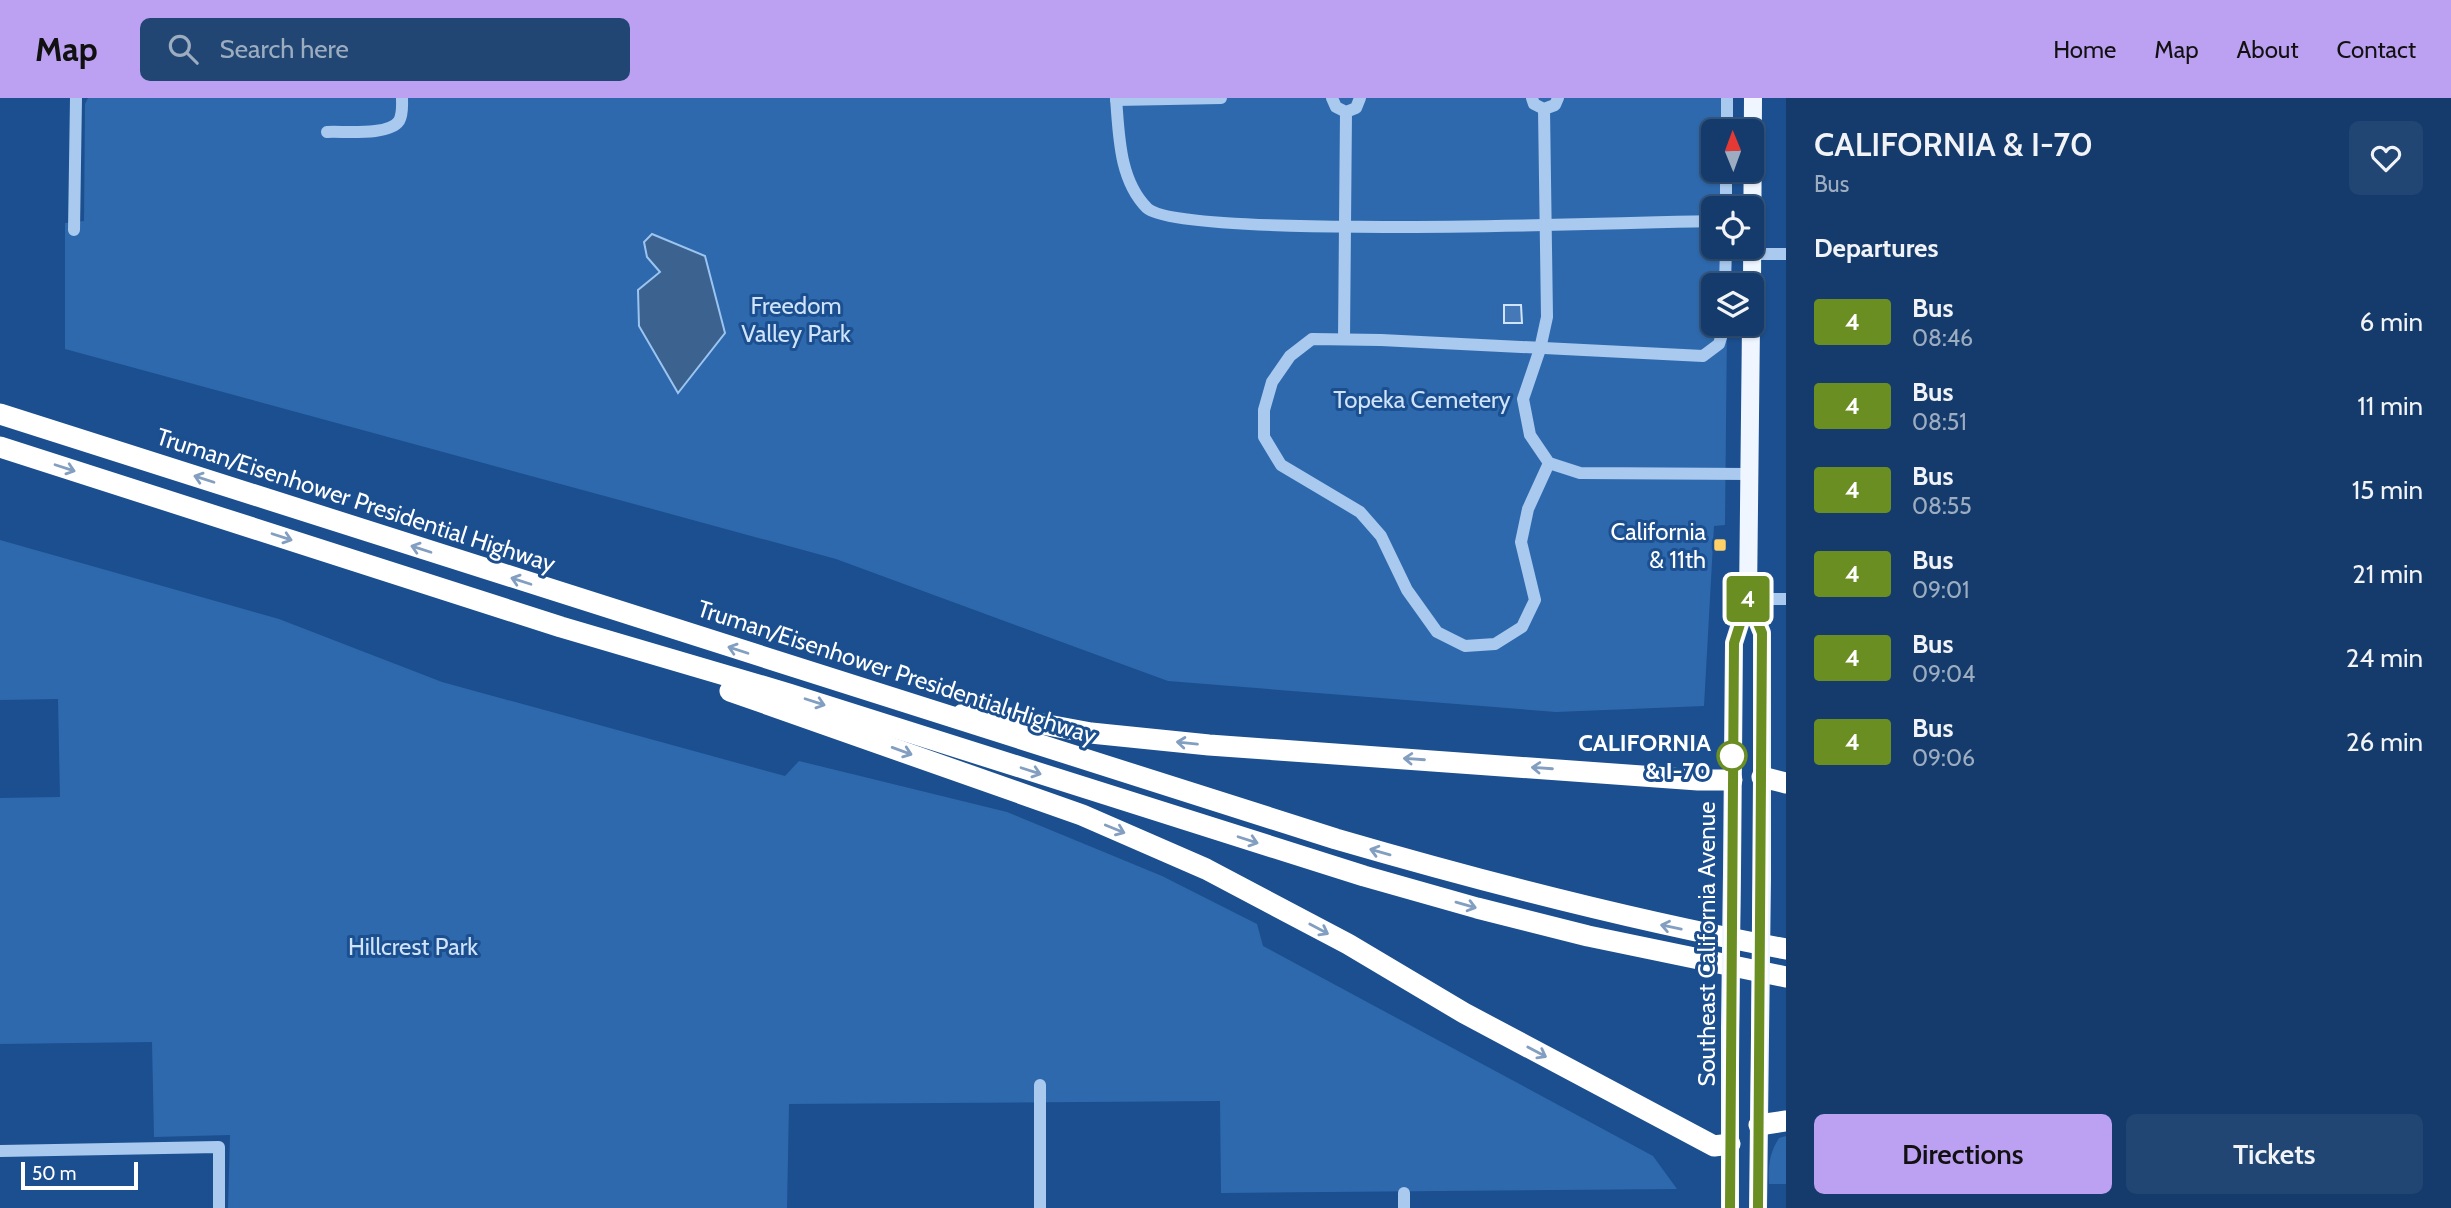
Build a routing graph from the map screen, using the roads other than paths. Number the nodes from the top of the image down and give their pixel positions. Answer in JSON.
{"nodes":[{"id":1,"x":76,"y":98,"type":"edge"},
{"id":2,"x":402,"y":98,"type":"edge"},
{"id":3,"x":1221,"y":98,"type":"edge"},
{"id":4,"x":1332,"y":98,"type":"edge"},
{"id":5,"x":1360,"y":98,"type":"edge"},
{"id":6,"x":1532,"y":98,"type":"edge"},
{"id":7,"x":1558,"y":98,"type":"edge"},
{"id":8,"x":1727,"y":98,"type":"edge"},
{"id":9,"x":1753,"y":98,"type":"edge"},
{"id":10,"x":1116,"y":99,"type":"edge"},
{"id":11,"x":1544,"y":109,"type":"junction"},
{"id":12,"x":1346,"y":112,"type":"junction"},
{"id":13,"x":1727,"y":119,"type":"edge"},
{"id":14,"x":327,"y":132,"type":"dead end"},
{"id":15,"x":1752,"y":196,"type":"edge"},
{"id":16,"x":1701,"y":221,"type":"edge"},
{"id":17,"x":1546,"y":223,"type":"junction"},
{"id":18,"x":1346,"y":227,"type":"junction"},
{"id":19,"x":74,"y":230,"type":"dead end"},
{"id":20,"x":1764,"y":254,"type":"edge"},
{"id":21,"x":1786,"y":254,"type":"edge"},
{"id":22,"x":1721,"y":336,"type":"edge"},
{"id":23,"x":1751,"y":336,"type":"edge"},
{"id":24,"x":1345,"y":339,"type":"junction"},
{"id":25,"x":1540,"y":349,"type":"junction"},
{"id":26,"x":0,"y":414,"type":"edge"},
{"id":27,"x":0,"y":447,"type":"edge"},
{"id":28,"x":1549,"y":463,"type":"junction"},
{"id":29,"x":1750,"y":474,"type":"junction"},
{"id":30,"x":1748,"y":599,"type":"junction"},
{"id":31,"x":1786,"y":599,"type":"edge"},
{"id":32,"x":561,"y":627,"type":"junction"},
{"id":33,"x":943,"y":715,"type":"junction"},
{"id":34,"x":1762,"y":777,"type":"junction"},
{"id":35,"x":1732,"y":780,"type":"junction"},
{"id":36,"x":1786,"y":783,"type":"edge"},
{"id":37,"x":1786,"y":950,"type":"edge"},
{"id":38,"x":1786,"y":978,"type":"edge"},
{"id":39,"x":1040,"y":1085,"type":"dead end"},
{"id":40,"x":1786,"y":1121,"type":"edge"},
{"id":41,"x":1759,"y":1125,"type":"junction"},
{"id":42,"x":1730,"y":1144,"type":"junction"},
{"id":43,"x":0,"y":1151,"type":"edge"},
{"id":44,"x":1404,"y":1193,"type":"dead end"},
{"id":45,"x":219,"y":1208,"type":"edge"},
{"id":46,"x":1040,"y":1208,"type":"edge"},
{"id":47,"x":1404,"y":1208,"type":"edge"},
{"id":48,"x":1730,"y":1208,"type":"edge"},
{"id":49,"x":1758,"y":1208,"type":"edge"}],
"edges":[{"from":1,"to":19,"type":"street"},
{"from":2,"to":14,"type":"street"},
{"from":3,"to":10,"type":"street"},
{"from":4,"to":12,"type":"street"},
{"from":5,"to":12,"type":"street"},
{"from":6,"to":11,"type":"street"},
{"from":7,"to":11,"type":"street"},
{"from":8,"to":13,"type":"street"},
{"from":9,"to":15,"type":"main road"},
{"from":10,"to":18,"type":"street"},
{"from":11,"to":17,"type":"street"},
{"from":12,"to":18,"type":"street"},
{"from":16,"to":17,"type":"street"},
{"from":17,"to":18,"type":"street"},
{"from":17,"to":25,"type":"street"},
{"from":18,"to":24,"type":"street"},
{"from":20,"to":21,"type":"street"},
{"from":22,"to":25,"type":"street"},
{"from":23,"to":29,"type":"main road","name":"Southeast California Avenue"},
{"from":24,"to":25,"type":"street"},
{"from":24,"to":28,"type":"street"},
{"from":25,"to":28,"type":"street"},
{"from":33,"to":26,"type":"highway","name":"Truman/Eisenhower Presidential Highway","one_way":true},
{"from":27,"to":32,"type":"highway","one_way":true},
{"from":28,"to":29,"type":"street"},
{"from":29,"to":30,"type":"main road","name":"Southeast California Avenue"},
{"from":30,"to":31,"type":"street"},
{"from":30,"to":34,"type":"main road","name":"Southeast California Avenue"},
{"from":30,"to":35,"type":"main road","name":"Southeast California Avenue"},
{"from":32,"to":38,"type":"highway","one_way":true},
{"from":32,"to":42,"type":"highway","one_way":true},
{"from":35,"to":33,"type":"highway","one_way":true},
{"from":37,"to":33,"type":"highway","name":"Truman/Eisenhower Presidential Highway","one_way":true},
{"from":34,"to":35,"type":"main road"},
{"from":34,"to":36,"type":"highway"},
{"from":34,"to":41,"type":"main road","name":"Southeast California Avenue","bridge":true},
{"from":35,"to":42,"type":"main road","name":"Southeast California Avenue","bridge":true},
{"from":39,"to":46,"type":"street"},
{"from":40,"to":41,"type":"highway"},
{"from":41,"to":42,"type":"main road"},
{"from":41,"to":49,"type":"main road","name":"Southeast California Avenue"},
{"from":42,"to":48,"type":"main road","name":"Southeast California Avenue"},
{"from":43,"to":45,"type":"street"},
{"from":44,"to":47,"type":"street"}]}
